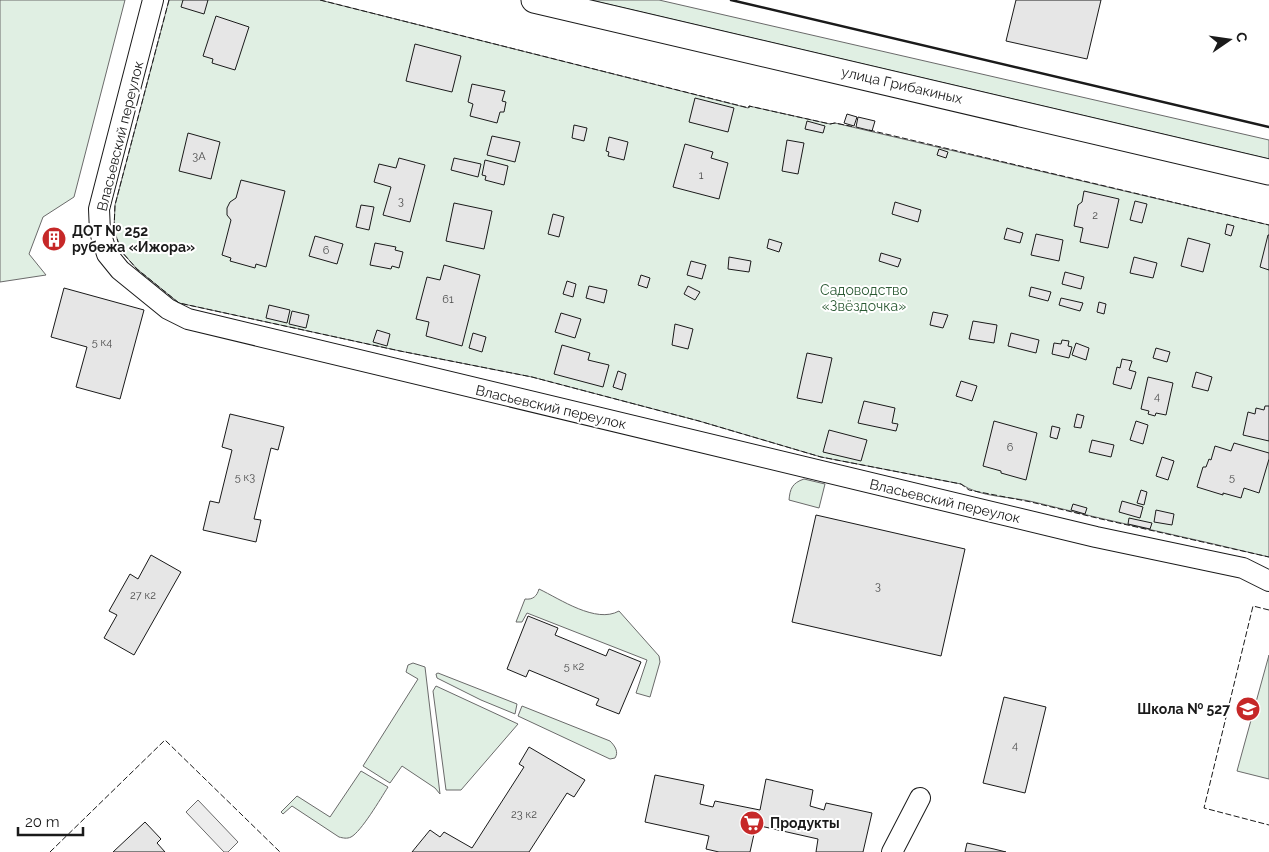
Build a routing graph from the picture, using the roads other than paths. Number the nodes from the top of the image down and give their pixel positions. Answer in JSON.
{"nodes":[{"id":1,"x":153,"y":0,"type":"edge"},
{"id":2,"x":534,"y":0,"type":"edge"},
{"id":3,"x":1269,"y":172,"type":"edge"},
{"id":4,"x":1269,"y":581,"type":"edge"},
{"id":5,"x":920,"y":798,"type":"dead end"},
{"id":6,"x":892,"y":852,"type":"edge"}],
"edges":[{"from":1,"to":4,"type":"street","name":"Власьевский переулок"},
{"from":2,"to":3,"type":"street","name":"улица Грибакиных"},
{"from":5,"to":6,"type":"street"}]}
